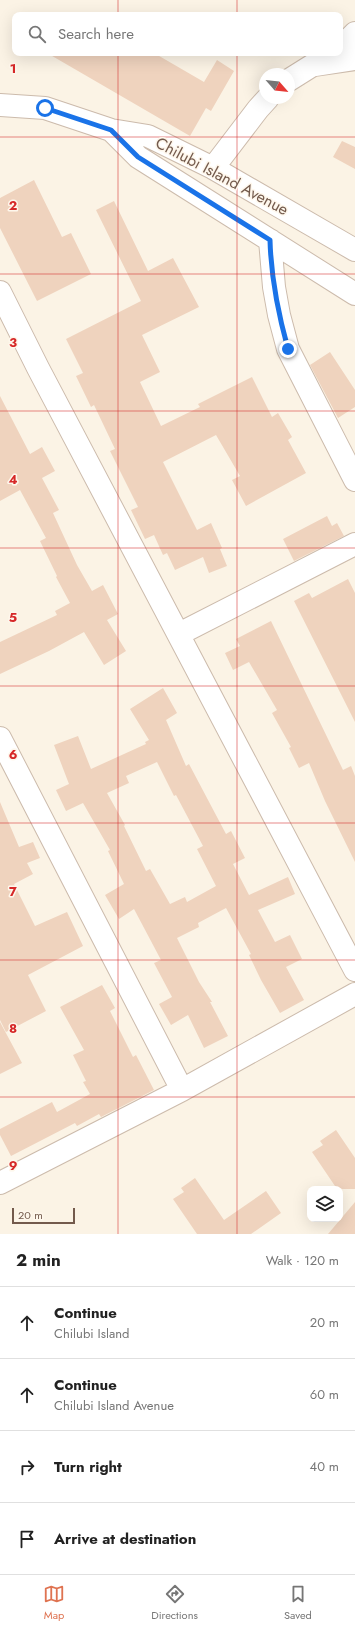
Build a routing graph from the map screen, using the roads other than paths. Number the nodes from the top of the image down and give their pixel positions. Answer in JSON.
{"nodes":[{"id":1,"x":355,"y":33,"type":"edge"},
{"id":2,"x":343,"y":45,"type":"edge"},
{"id":3,"x":327,"y":56,"type":"edge"},
{"id":4,"x":355,"y":59,"type":"edge"},
{"id":5,"x":313,"y":65,"type":"junction"},
{"id":6,"x":295,"y":76,"type":"edge"},
{"id":7,"x":4,"y":102,"type":"edge"},
{"id":8,"x":263,"y":104,"type":"edge"},
{"id":9,"x":111,"y":130,"type":"junction"},
{"id":10,"x":213,"y":168,"type":"junction"},
{"id":11,"x":270,"y":240,"type":"junction"},
{"id":12,"x":355,"y":250,"type":"edge"},
{"id":13,"x":0,"y":292,"type":"edge"},
{"id":14,"x":355,"y":294,"type":"edge"},
{"id":15,"x":355,"y":480,"type":"edge"},
{"id":16,"x":355,"y":544,"type":"edge"},
{"id":17,"x":179,"y":634,"type":"junction"},
{"id":18,"x":0,"y":738,"type":"edge"},
{"id":19,"x":355,"y":970,"type":"edge"},
{"id":20,"x":355,"y":994,"type":"edge"},
{"id":21,"x":182,"y":1090,"type":"junction"},
{"id":22,"x":0,"y":1183,"type":"edge"}],
"edges":[{"from":1,"to":2,"type":"street"},
{"from":3,"to":5,"type":"street"},
{"from":4,"to":5,"type":"street"},
{"from":5,"to":6,"type":"street"},
{"from":7,"to":9,"type":"street"},
{"from":8,"to":10,"type":"street"},
{"from":9,"to":10,"type":"street","name":"Chilubi Island Avenue"},
{"from":9,"to":11,"type":"street","name":"Chilubi Island Avenue"},
{"from":10,"to":12,"type":"street","name":"Chilubi Island Avenue"},
{"from":11,"to":14,"type":"street","name":"Chilubi Island Avenue"},
{"from":11,"to":15,"type":"street"},
{"from":13,"to":17,"type":"street"},
{"from":16,"to":17,"type":"street"},
{"from":17,"to":19,"type":"street"},
{"from":18,"to":21,"type":"street"},
{"from":20,"to":21,"type":"street"},
{"from":21,"to":22,"type":"street"}]}
